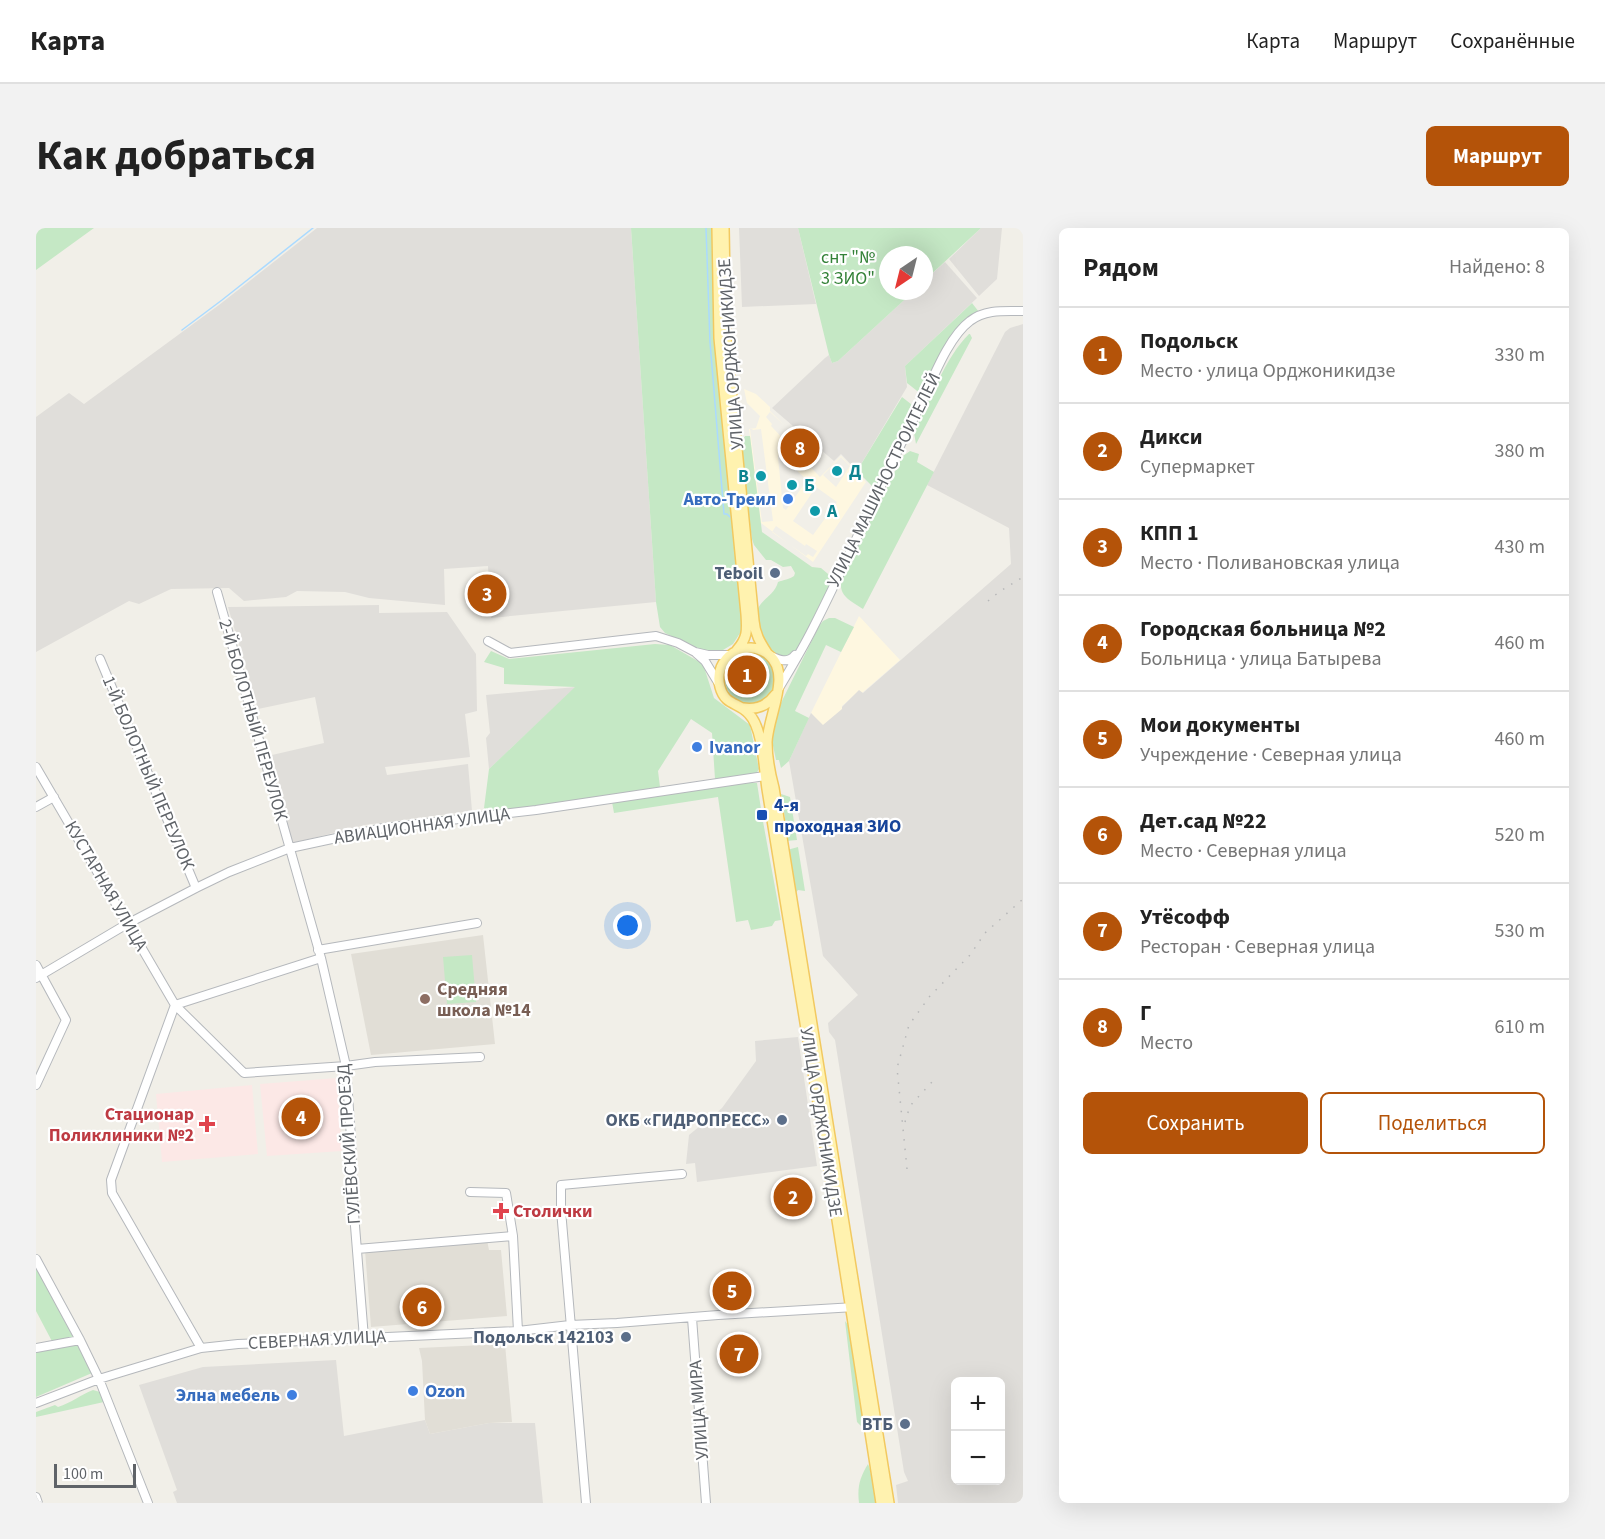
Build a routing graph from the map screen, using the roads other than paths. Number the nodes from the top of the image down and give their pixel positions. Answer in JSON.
{"nodes":[{"id":1,"x":717,"y":228,"type":"edge"},
{"id":2,"x":724,"y":228,"type":"edge"},
{"id":3,"x":1023,"y":311,"type":"edge"},
{"id":4,"x":217,"y":592,"type":"dead end"},
{"id":5,"x":813,"y":628,"type":"junction"},
{"id":6,"x":488,"y":641,"type":"dead end"},
{"id":7,"x":695,"y":652,"type":"junction"},
{"id":8,"x":734,"y":653,"type":"junction"},
{"id":9,"x":769,"y":655,"type":"junction"},
{"id":10,"x":100,"y":659,"type":"dead end"},
{"id":11,"x":719,"y":684,"type":"junction"},
{"id":12,"x":778,"y":691,"type":"junction"},
{"id":13,"x":740,"y":708,"type":"junction"},
{"id":14,"x":764,"y":741,"type":"junction"},
{"id":15,"x":36,"y":767,"type":"edge"},
{"id":16,"x":765,"y":776,"type":"junction"},
{"id":17,"x":54,"y":797,"type":"junction"},
{"id":18,"x":36,"y":807,"type":"edge"},
{"id":19,"x":290,"y":848,"type":"junction"},
{"id":20,"x":196,"y":888,"type":"junction"},
{"id":21,"x":477,"y":923,"type":"dead end"},
{"id":22,"x":127,"y":924,"type":"junction"},
{"id":23,"x":319,"y":954,"type":"junction"},
{"id":24,"x":36,"y":965,"type":"edge"},
{"id":25,"x":39,"y":976,"type":"edge"},
{"id":26,"x":176,"y":1005,"type":"junction"},
{"id":27,"x":480,"y":1057,"type":"dead end"},
{"id":28,"x":346,"y":1066,"type":"junction"},
{"id":29,"x":36,"y":1085,"type":"edge"},
{"id":30,"x":682,"y":1174,"type":"dead end"},
{"id":31,"x":470,"y":1192,"type":"dead end"},
{"id":32,"x":513,"y":1236,"type":"junction"},
{"id":33,"x":357,"y":1249,"type":"junction"},
{"id":34,"x":36,"y":1259,"type":"edge"},
{"id":35,"x":855,"y":1308,"type":"junction"},
{"id":36,"x":692,"y":1318,"type":"junction"},
{"id":37,"x":570,"y":1325,"type":"junction"},
{"id":38,"x":518,"y":1330,"type":"junction"},
{"id":39,"x":364,"y":1338,"type":"junction"},
{"id":40,"x":80,"y":1340,"type":"junction"},
{"id":41,"x":36,"y":1348,"type":"edge"},
{"id":42,"x":201,"y":1348,"type":"junction"},
{"id":43,"x":99,"y":1379,"type":"junction"},
{"id":44,"x":36,"y":1403,"type":"edge"},
{"id":45,"x":36,"y":1497,"type":"edge"},
{"id":46,"x":39,"y":1503,"type":"edge"},
{"id":47,"x":148,"y":1503,"type":"edge"},
{"id":48,"x":586,"y":1503,"type":"edge"},
{"id":49,"x":706,"y":1503,"type":"edge"},
{"id":50,"x":881,"y":1503,"type":"edge"},
{"id":51,"x":889,"y":1503,"type":"edge"}],
"edges":[{"from":1,"to":8,"type":"main road","name":"УЛИЦА ОРДЖОНИКИДЗЕ"},
{"from":2,"to":9,"type":"main road","name":"УЛИЦА ОРДЖОНИКИДЗЕ"},
{"from":3,"to":5,"type":"street","name":"УЛИЦА МАШИНОСТРОИТЕЛЕЙ"},
{"from":4,"to":19,"type":"street","name":"2-Й БОЛОТНЫЙ ПЕРЕУЛОК"},
{"from":5,"to":9,"type":"street"},
{"from":5,"to":12,"type":"street","name":"УЛИЦА МАШИНОСТРОИТЕЛЕЙ"},
{"from":6,"to":7,"type":"street"},
{"from":7,"to":8,"type":"street"},
{"from":7,"to":11,"type":"street"},
{"from":8,"to":9,"type":"main road"},
{"from":8,"to":11,"type":"main road"},
{"from":9,"to":12,"type":"main road"},
{"from":10,"to":20,"type":"street","name":"1-Й БОЛОТНЫЙ ПЕРЕУЛОК"},
{"from":11,"to":13,"type":"main road"},
{"from":12,"to":13,"type":"main road"},
{"from":12,"to":14,"type":"main road"},
{"from":13,"to":14,"type":"main road"},
{"from":14,"to":16,"type":"main road","name":"УЛИЦА ОРДЖОНИКИДЗЕ"},
{"from":14,"to":35,"type":"main road","name":"УЛИЦА ОРДЖОНИКИДЗЕ"},
{"from":15,"to":17,"type":"street","name":"КУСТАРНАЯ УЛИЦА"},
{"from":16,"to":19,"type":"street","name":"АВИАЦИОННАЯ УЛИЦА"},
{"from":16,"to":35,"type":"main road","name":"УЛИЦА ОРДЖОНИКИДЗЕ"},
{"from":17,"to":18,"type":"street"},
{"from":17,"to":22,"type":"street","name":"КУСТАРНАЯ УЛИЦА"},
{"from":19,"to":20,"type":"street","name":"АВИАЦИОННАЯ УЛИЦА"},
{"from":19,"to":23,"type":"street","name":"ГУЛЁВСКИЙ ПРОЕЗД"},
{"from":20,"to":22,"type":"street","name":"АВИАЦИОННАЯ УЛИЦА"},
{"from":21,"to":23,"type":"street"},
{"from":22,"to":25,"type":"street","name":"АВИАЦИОННАЯ УЛИЦА"},
{"from":22,"to":26,"type":"street","name":"КУСТАРНАЯ УЛИЦА"},
{"from":23,"to":26,"type":"street"},
{"from":23,"to":28,"type":"street","name":"ГУЛЁВСКИЙ ПРОЕЗД"},
{"from":24,"to":25,"type":"street"},
{"from":25,"to":29,"type":"street"},
{"from":26,"to":28,"type":"street","name":"КУСТАРНАЯ УЛИЦА"},
{"from":26,"to":42,"type":"street"},
{"from":27,"to":28,"type":"street","name":"КУСТАРНАЯ УЛИЦА"},
{"from":28,"to":33,"type":"street","name":"ГУЛЁВСКИЙ ПРОЕЗД"},
{"from":30,"to":37,"type":"street"},
{"from":31,"to":32,"type":"street"},
{"from":32,"to":33,"type":"street"},
{"from":32,"to":38,"type":"street"},
{"from":33,"to":39,"type":"street","name":"ГУЛЁВСКИЙ ПРОЕЗД"},
{"from":34,"to":40,"type":"street"},
{"from":35,"to":36,"type":"street","name":"СЕВЕРНАЯ УЛИЦА"},
{"from":35,"to":50,"type":"main road","name":"УЛИЦА ОРДЖОНИКИДЗЕ"},
{"from":35,"to":51,"type":"main road","name":"УЛИЦА ОРДЖОНИКИДЗЕ"},
{"from":36,"to":37,"type":"street","name":"СЕВЕРНАЯ УЛИЦА"},
{"from":36,"to":49,"type":"street","name":"УЛИЦА МИРА"},
{"from":37,"to":38,"type":"street","name":"СЕВЕРНАЯ УЛИЦА"},
{"from":37,"to":48,"type":"street"},
{"from":38,"to":39,"type":"street","name":"СЕВЕРНАЯ УЛИЦА"},
{"from":39,"to":42,"type":"street","name":"СЕВЕРНАЯ УЛИЦА"},
{"from":40,"to":41,"type":"street"},
{"from":40,"to":43,"type":"street"},
{"from":42,"to":43,"type":"street","name":"СЕВЕРНАЯ УЛИЦА"},
{"from":43,"to":44,"type":"street","name":"СЕВЕРНАЯ УЛИЦА"},
{"from":43,"to":47,"type":"street"},
{"from":45,"to":46,"type":"street"}]}
